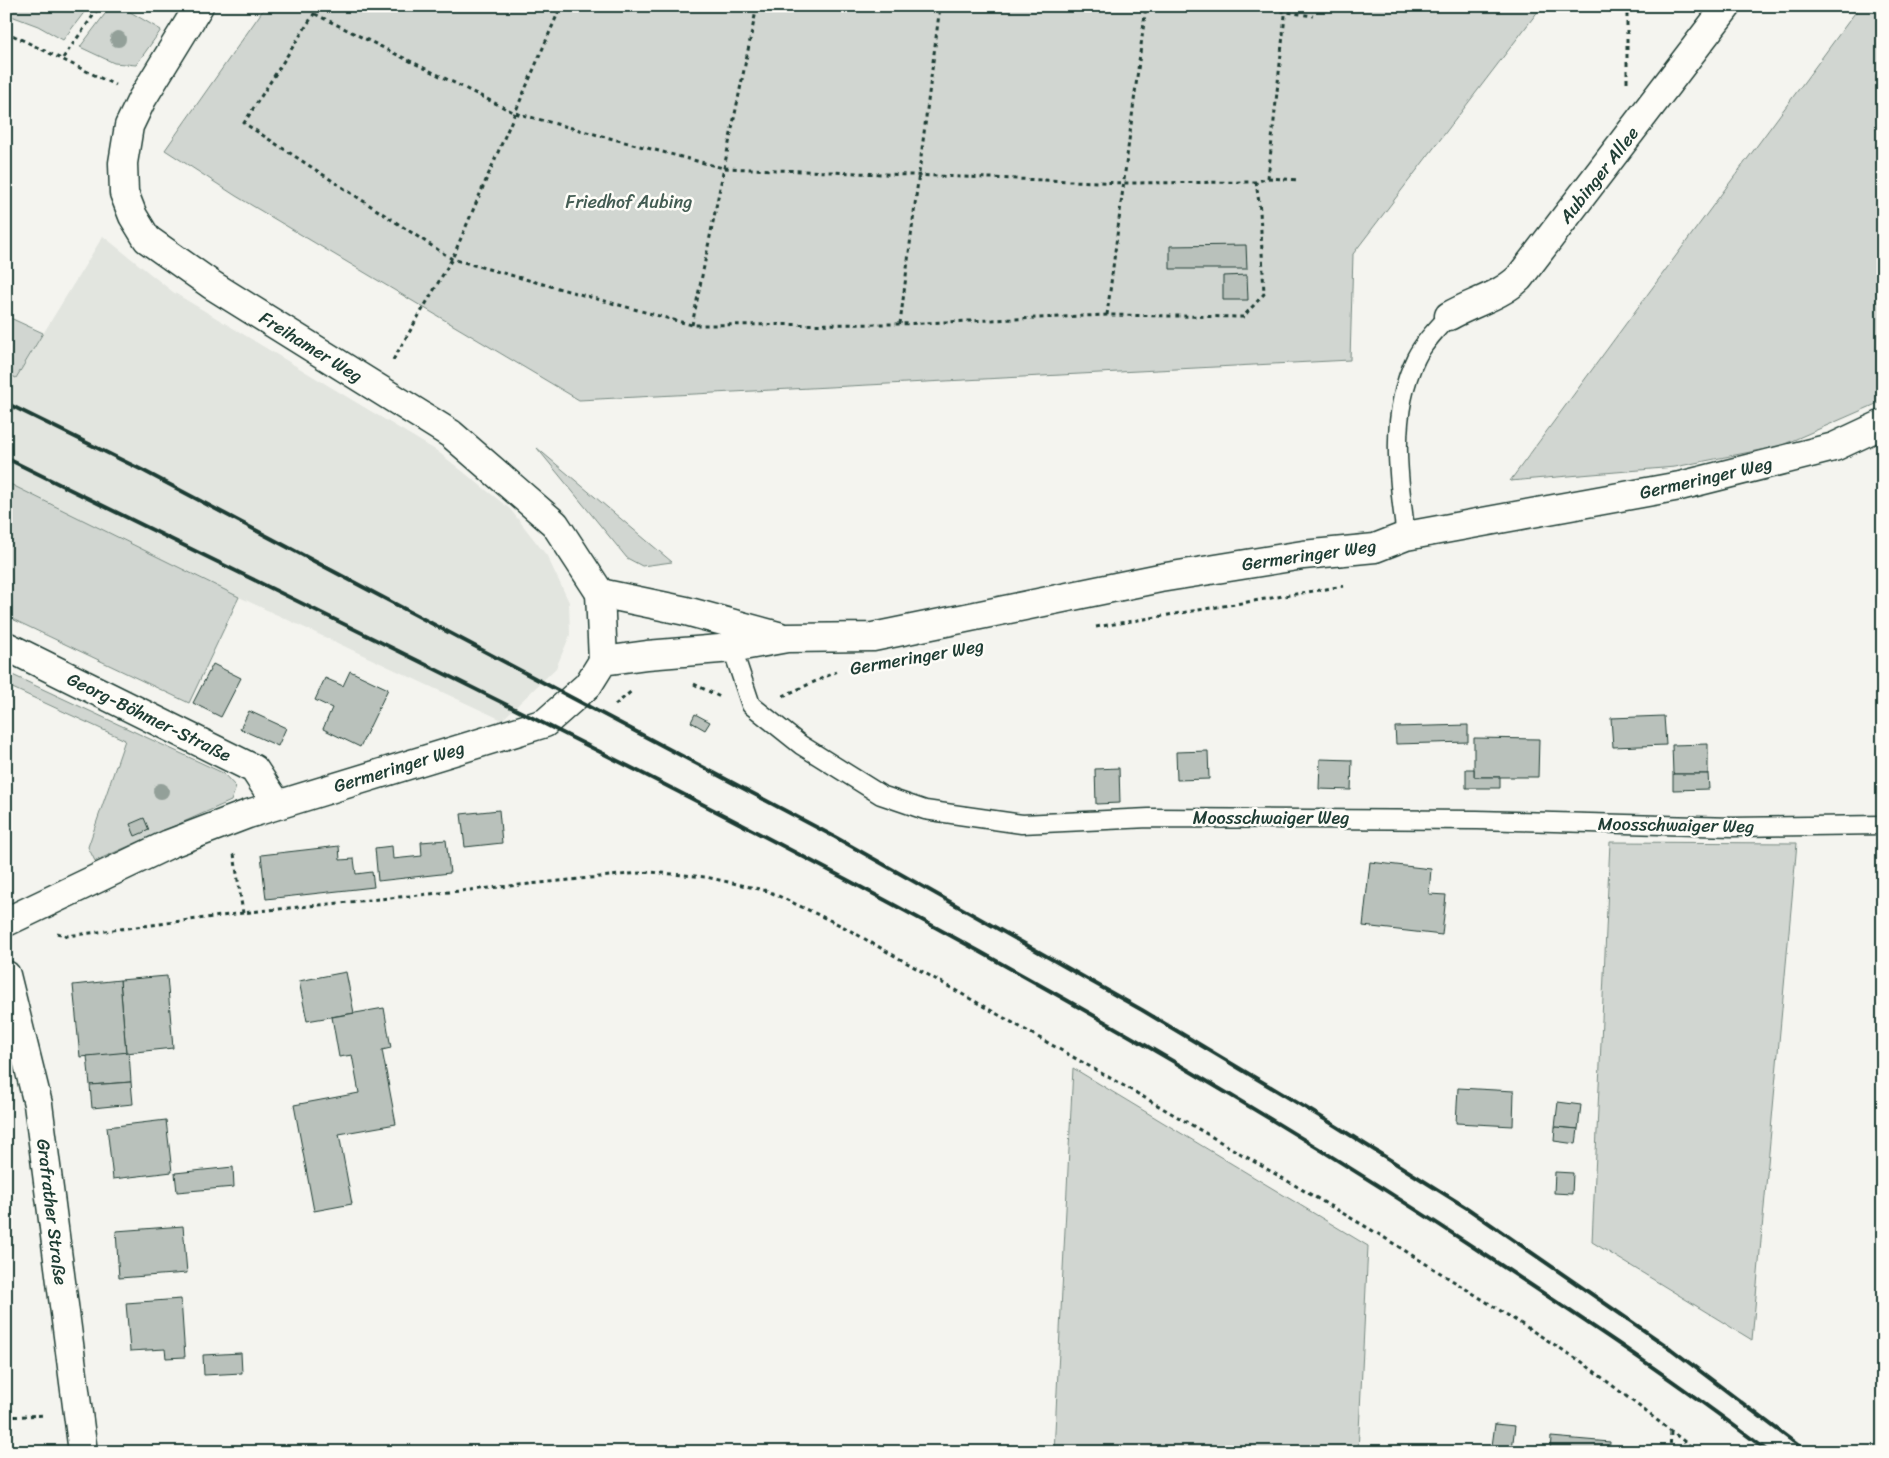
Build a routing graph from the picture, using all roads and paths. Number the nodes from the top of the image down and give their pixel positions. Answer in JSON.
{"nodes":[{"id":1,"x":100,"y":6,"type":"edge"},
{"id":2,"x":199,"y":6,"type":"edge"},
{"id":3,"x":319,"y":6,"type":"edge"},
{"id":4,"x":561,"y":6,"type":"edge"},
{"id":5,"x":757,"y":6,"type":"edge"},
{"id":6,"x":940,"y":6,"type":"edge"},
{"id":7,"x":1146,"y":6,"type":"edge"},
{"id":8,"x":1249,"y":6,"type":"edge"},
{"id":9,"x":1286,"y":6,"type":"edge"},
{"id":10,"x":1627,"y":6,"type":"edge"},
{"id":11,"x":1727,"y":6,"type":"edge"},
{"id":12,"x":1286,"y":12,"type":"junction"},
{"id":13,"x":315,"y":14,"type":"junction"},
{"id":14,"x":1313,"y":16,"type":"dead end"},
{"id":15,"x":6,"y":32,"type":"edge"},
{"id":16,"x":63,"y":58,"type":"junction"},
{"id":17,"x":142,"y":99,"type":"junction"},
{"id":18,"x":515,"y":113,"type":"junction"},
{"id":19,"x":1628,"y":138,"type":"junction"},
{"id":20,"x":724,"y":168,"type":"junction"},
{"id":21,"x":920,"y":174,"type":"junction"},
{"id":22,"x":1268,"y":178,"type":"junction"},
{"id":23,"x":1299,"y":180,"type":"dead end"},
{"id":24,"x":1256,"y":182,"type":"junction"},
{"id":25,"x":1124,"y":183,"type":"junction"},
{"id":26,"x":452,"y":259,"type":"junction"},
{"id":27,"x":1107,"y":315,"type":"junction"},
{"id":28,"x":1449,"y":316,"type":"joint"},
{"id":29,"x":900,"y":324,"type":"junction"},
{"id":30,"x":692,"y":325,"type":"junction"},
{"id":31,"x":377,"y":388,"type":"junction"},
{"id":32,"x":1883,"y":424,"type":"edge"},
{"id":33,"x":1406,"y":536,"type":"junction"},
{"id":34,"x":1346,"y":586,"type":"dead end"},
{"id":35,"x":600,"y":593,"type":"junction"},
{"id":36,"x":1094,"y":627,"type":"dead end"},
{"id":37,"x":787,"y":638,"type":"junction"},
{"id":38,"x":6,"y":646,"type":"edge"},
{"id":39,"x":732,"y":648,"type":"junction"},
{"id":40,"x":603,"y":661,"type":"junction"},
{"id":41,"x":843,"y":670,"type":"dead end"},
{"id":42,"x":690,"y":683,"type":"dead end"},
{"id":43,"x":751,"y":705,"type":"junction"},
{"id":44,"x":277,"y":804,"type":"junction"},
{"id":45,"x":1883,"y":825,"type":"edge"},
{"id":46,"x":235,"y":860,"type":"dead end"},
{"id":47,"x":244,"y":913,"type":"junction"},
{"id":48,"x":14,"y":919,"type":"edge"},
{"id":49,"x":6,"y":975,"type":"edge"},
{"id":50,"x":52,"y":1415,"type":"dead end"},
{"id":51,"x":6,"y":1417,"type":"edge"},
{"id":52,"x":1671,"y":1432,"type":"junction"},
{"id":53,"x":83,"y":1452,"type":"edge"},
{"id":54,"x":1670,"y":1452,"type":"edge"},
{"id":55,"x":1698,"y":1452,"type":"edge"}],
"edges":[{"from":1,"to":16,"type":"path"},
{"from":2,"to":17,"type":"street","name":"Freihamer Weg"},
{"from":3,"to":13,"type":"path"},
{"from":4,"to":18,"type":"path"},
{"from":5,"to":20,"type":"path"},
{"from":6,"to":21,"type":"path"},
{"from":7,"to":25,"type":"path"},
{"from":8,"to":12,"type":"path"},
{"from":9,"to":12,"type":"path"},
{"from":10,"to":19,"type":"path"},
{"from":11,"to":19,"type":"street","name":"Aubinger Allee"},
{"from":12,"to":14,"type":"path"},
{"from":12,"to":22,"type":"path"},
{"from":13,"to":18,"type":"path"},
{"from":13,"to":26,"type":"path"},
{"from":15,"to":16,"type":"path"},
{"from":16,"to":17,"type":"path"},
{"from":17,"to":31,"type":"street","name":"Freihamer Weg"},
{"from":18,"to":20,"type":"path"},
{"from":18,"to":26,"type":"path"},
{"from":19,"to":28,"type":"street","name":"Aubinger Allee"},
{"from":20,"to":21,"type":"path"},
{"from":20,"to":30,"type":"path"},
{"from":21,"to":25,"type":"path"},
{"from":21,"to":29,"type":"path"},
{"from":22,"to":23,"type":"path"},
{"from":22,"to":24,"type":"path"},
{"from":24,"to":25,"type":"path"},
{"from":24,"to":27,"type":"path"},
{"from":25,"to":27,"type":"path"},
{"from":26,"to":30,"type":"path"},
{"from":26,"to":31,"type":"path"},
{"from":27,"to":29,"type":"path"},
{"from":28,"to":33,"type":"lane"},
{"from":29,"to":30,"type":"path"},
{"from":31,"to":35,"type":"street","name":"Freihamer Weg"},
{"from":32,"to":33,"type":"street","name":"Germeringer Weg"},
{"from":33,"to":37,"type":"street","name":"Germeringer Weg"},
{"from":34,"to":36,"type":"path","name":"Germeringer Weg"},
{"from":35,"to":37,"type":"street","name":"Germeringer Weg"},
{"from":35,"to":40,"type":"street"},
{"from":37,"to":39,"type":"street","name":"Germeringer Weg"},
{"from":38,"to":44,"type":"street","name":"Georg-Böhmer-Straße"},
{"from":39,"to":40,"type":"street","name":"Germeringer Weg"},
{"from":39,"to":43,"type":"lane"},
{"from":40,"to":44,"type":"street","name":"Germeringer Weg"},
{"from":41,"to":43,"type":"path","name":"Germeringer Weg"},
{"from":42,"to":43,"type":"path","name":"Germeringer Weg"},
{"from":43,"to":45,"type":"lane","name":"Moosschwaiger Weg"},
{"from":44,"to":48,"type":"street","name":"Germeringer Weg"},
{"from":46,"to":47,"type":"path"},
{"from":47,"to":48,"type":"path"},
{"from":47,"to":52,"type":"path"},
{"from":49,"to":53,"type":"street","name":"Grafrather Straße"},
{"from":50,"to":51,"type":"path"},
{"from":52,"to":54,"type":"path"},
{"from":52,"to":55,"type":"path"}]}
